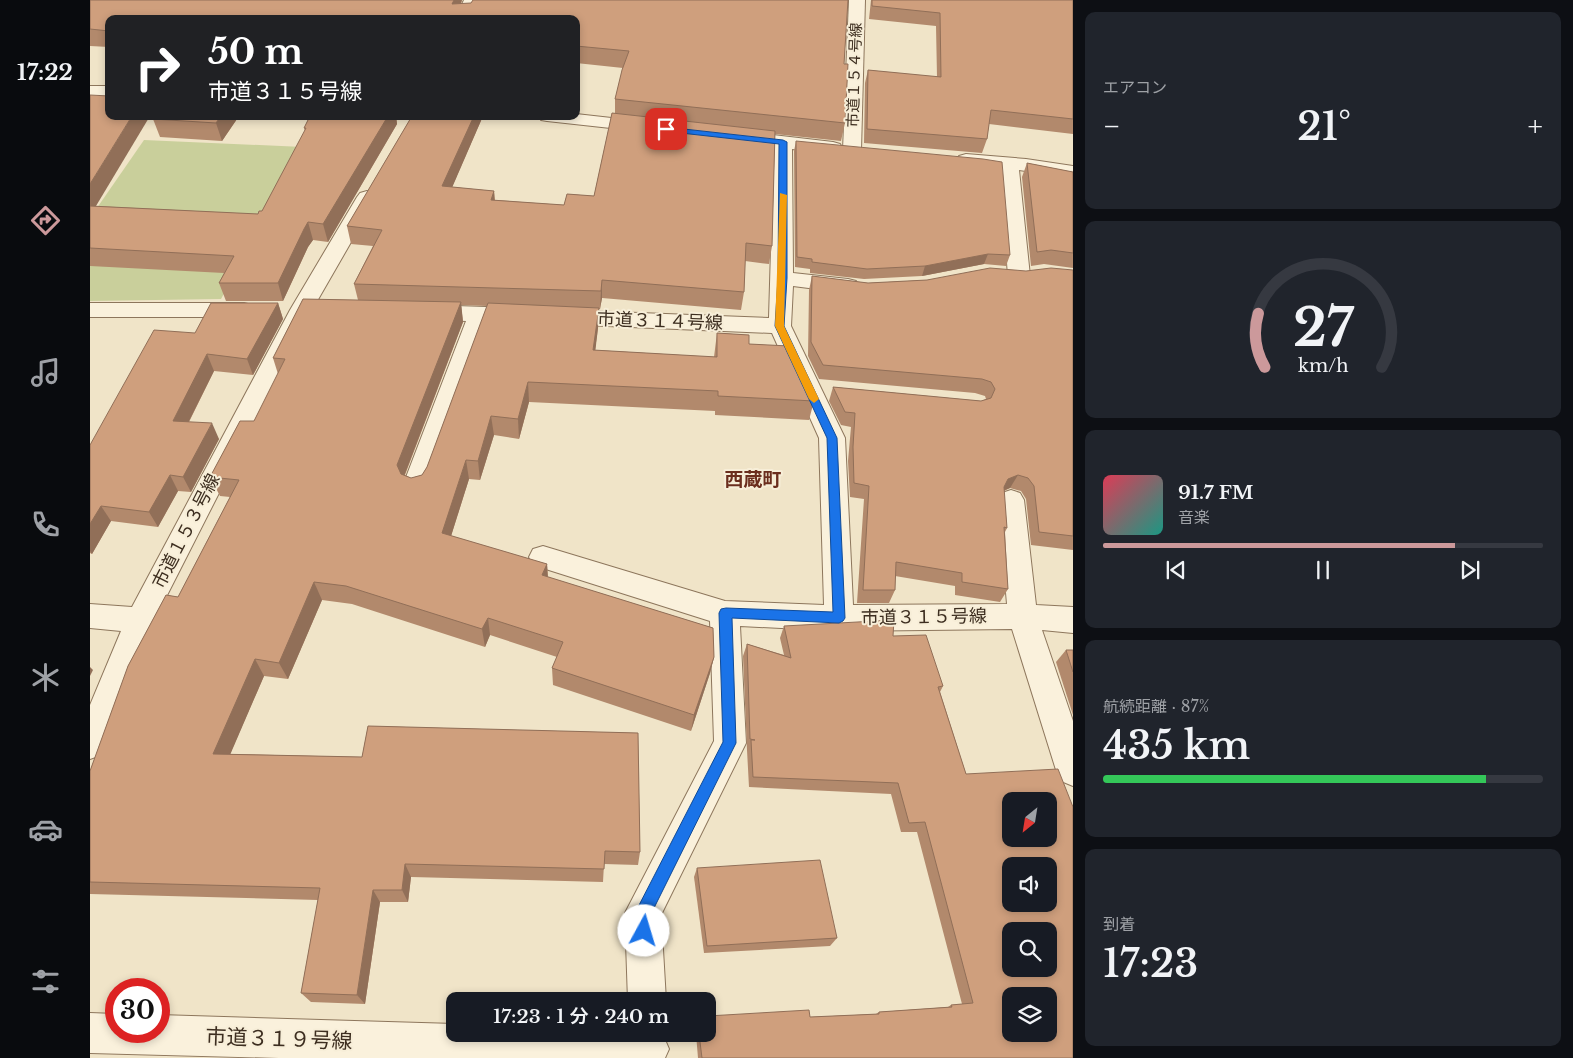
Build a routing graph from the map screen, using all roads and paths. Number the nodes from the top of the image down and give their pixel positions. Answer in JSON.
{"nodes":[{"id":1,"x":472,"y":0,"type":"edge"},
{"id":2,"x":857,"y":0,"type":"edge"},
{"id":3,"x":465,"y":15,"type":"edge"},
{"id":4,"x":90,"y":91,"type":"edge"},
{"id":5,"x":105,"y":91,"type":"edge"},
{"id":6,"x":580,"y":120,"type":"edge"},
{"id":7,"x":666,"y":129,"type":"edge"},
{"id":8,"x":715,"y":135,"type":"edge"},
{"id":9,"x":783,"y":142,"type":"junction"},
{"id":10,"x":852,"y":150,"type":"junction"},
{"id":11,"x":871,"y":152,"type":"edge"},
{"id":12,"x":950,"y":158,"type":"edge"},
{"id":13,"x":1009,"y":164,"type":"junction"},
{"id":14,"x":1073,"y":172,"type":"edge"},
{"id":15,"x":379,"y":175,"type":"edge"},
{"id":16,"x":1019,"y":275,"type":"edge"},
{"id":17,"x":782,"y":278,"type":"junction"},
{"id":18,"x":864,"y":288,"type":"edge"},
{"id":19,"x":90,"y":310,"type":"edge"},
{"id":20,"x":292,"y":310,"type":"junction"},
{"id":21,"x":401,"y":312,"type":"edge"},
{"id":22,"x":480,"y":313,"type":"junction"},
{"id":23,"x":780,"y":326,"type":"junction"},
{"id":24,"x":810,"y":389,"type":"junction"},
{"id":25,"x":839,"y":392,"type":"edge"},
{"id":26,"x":416,"y":485,"type":"edge"},
{"id":27,"x":1012,"y":500,"type":"dead end"},
{"id":28,"x":543,"y":557,"type":"dead end"},
{"id":29,"x":726,"y":613,"type":"junction"},
{"id":30,"x":90,"y":616,"type":"edge"},
{"id":31,"x":1023,"y":616,"type":"junction"},
{"id":32,"x":839,"y":618,"type":"junction"},
{"id":33,"x":140,"y":620,"type":"junction"},
{"id":34,"x":1073,"y":620,"type":"edge"},
{"id":35,"x":90,"y":744,"type":"edge"},
{"id":36,"x":1073,"y":770,"type":"edge"},
{"id":37,"x":647,"y":992,"type":"edge"},
{"id":38,"x":90,"y":1033,"type":"edge"},
{"id":39,"x":649,"y":1047,"type":"edge"}],
"edges":[{"from":1,"to":3,"type":"street"},
{"from":2,"to":10,"type":"street","name":"市道１５４号線"},
{"from":4,"to":5,"type":"street"},
{"from":6,"to":7,"type":"street"},
{"from":8,"to":9,"type":"street"},
{"from":9,"to":10,"type":"street"},
{"from":9,"to":17,"type":"street"},
{"from":10,"to":11,"type":"street"},
{"from":12,"to":13,"type":"street"},
{"from":13,"to":14,"type":"street"},
{"from":13,"to":16,"type":"street"},
{"from":15,"to":20,"type":"street","name":"市道１５３号線"},
{"from":17,"to":18,"type":"street"},
{"from":17,"to":23,"type":"street"},
{"from":19,"to":20,"type":"street"},
{"from":20,"to":33,"type":"street","name":"市道１５３号線"},
{"from":21,"to":22,"type":"street","name":"市道３１４号線"},
{"from":22,"to":23,"type":"street","name":"市道３１４号線"},
{"from":22,"to":26,"type":"street"},
{"from":23,"to":24,"type":"street"},
{"from":24,"to":25,"type":"street"},
{"from":24,"to":32,"type":"street"},
{"from":27,"to":31,"type":"street"},
{"from":28,"to":29,"type":"street","name":"市道３１５号線"},
{"from":29,"to":32,"type":"street","name":"市道３１５号線"},
{"from":29,"to":37,"type":"street"},
{"from":30,"to":33,"type":"street"},
{"from":31,"to":32,"type":"street","name":"市道３１５号線"},
{"from":31,"to":34,"type":"street","name":"市道３１５号線"},
{"from":31,"to":36,"type":"street"},
{"from":33,"to":35,"type":"street","name":"市道１５３号線"},
{"from":38,"to":39,"type":"street","name":"市道３１９号線"}]}
